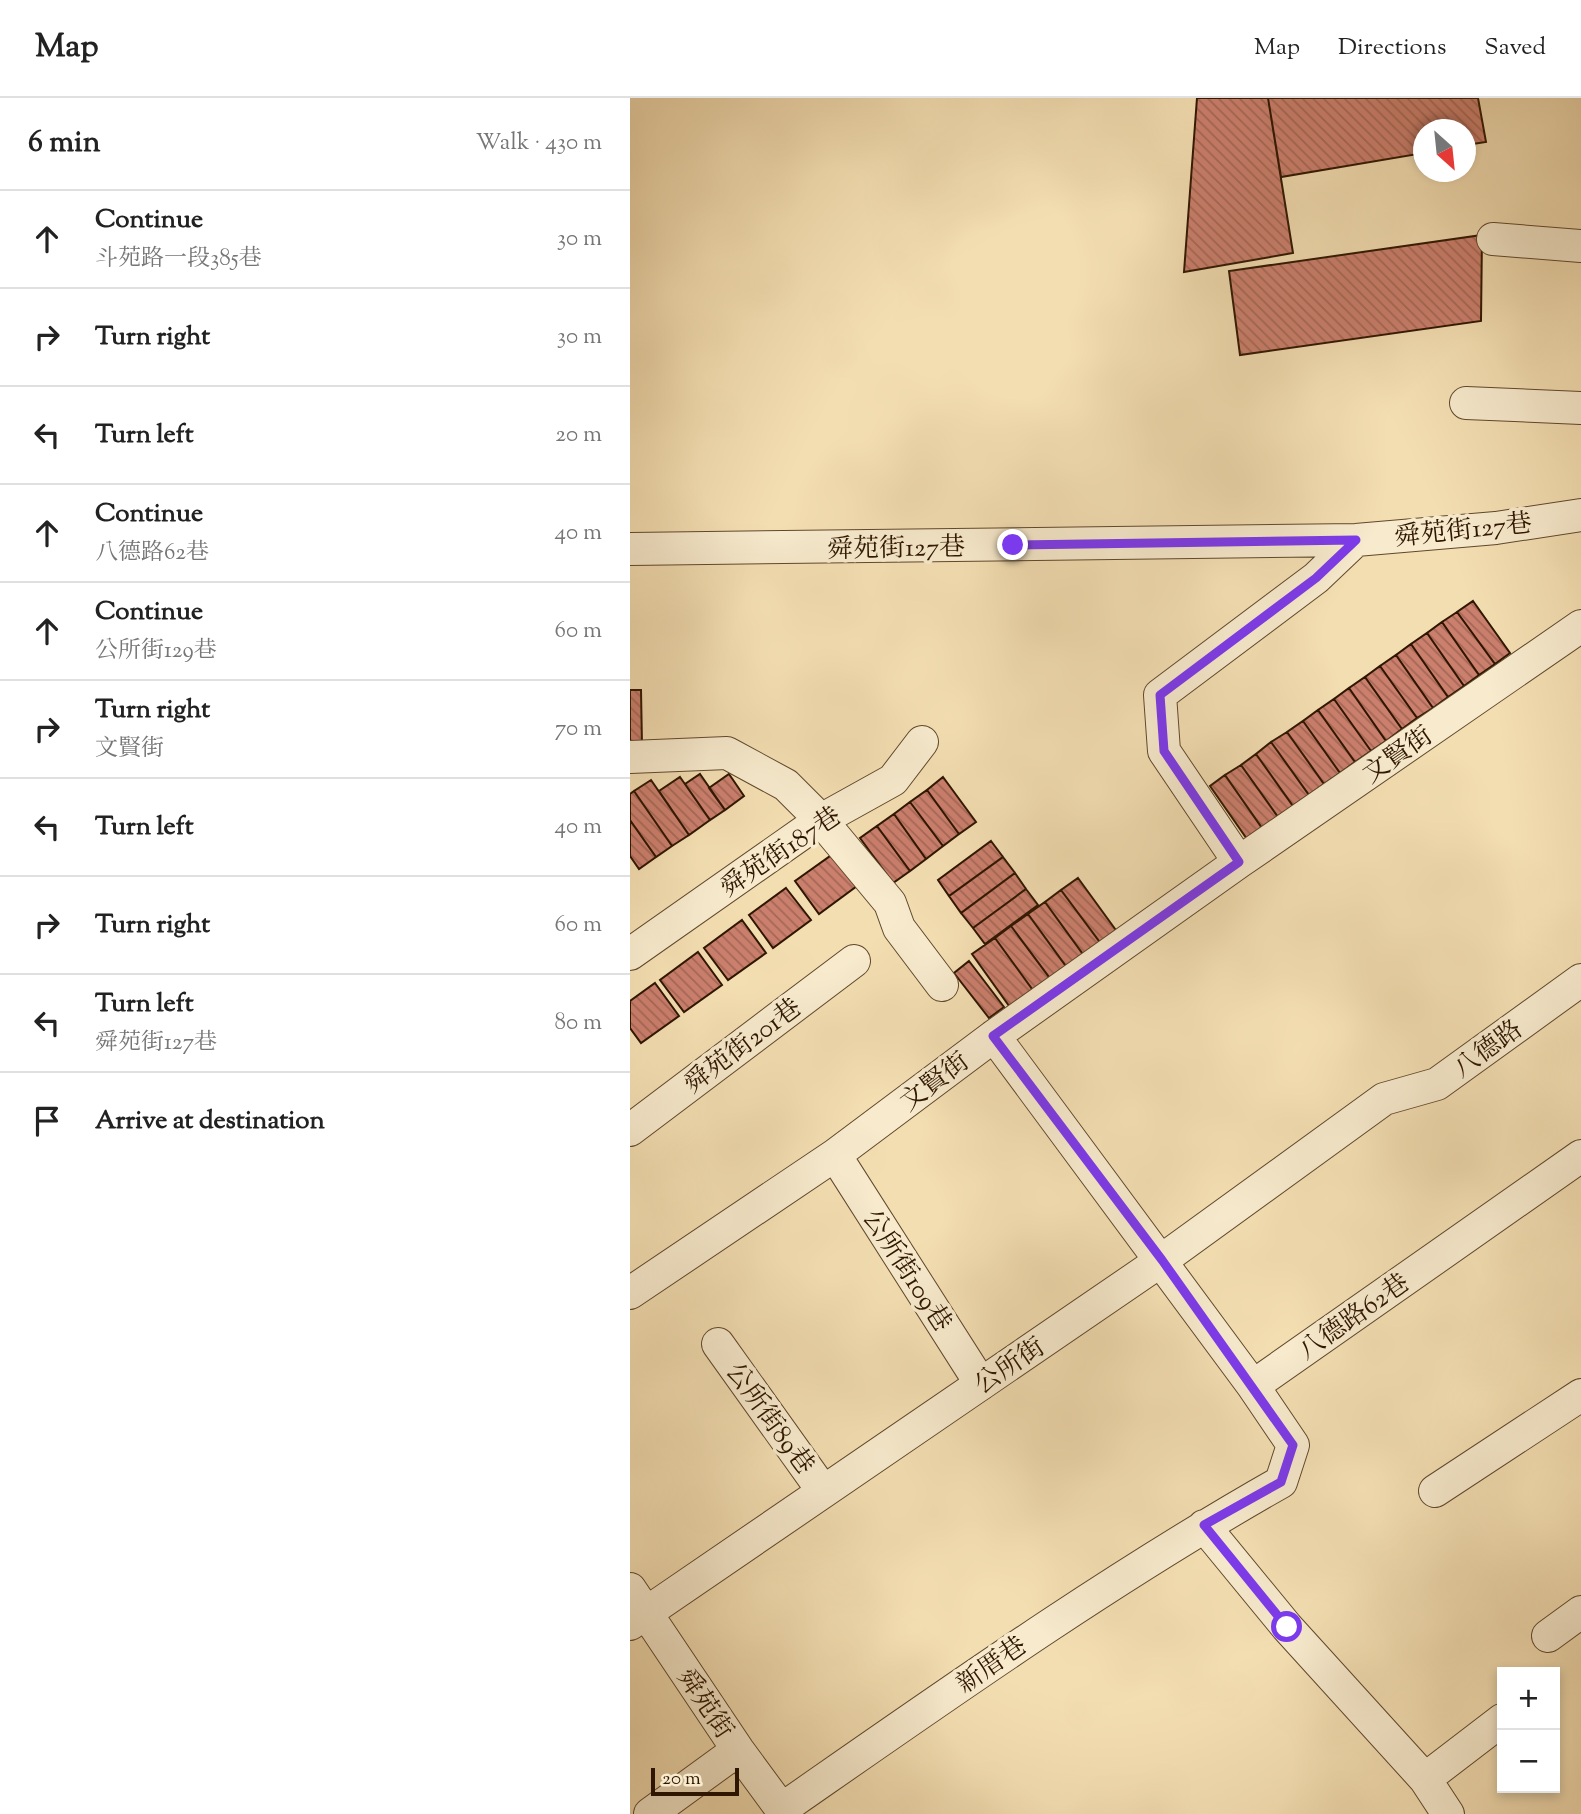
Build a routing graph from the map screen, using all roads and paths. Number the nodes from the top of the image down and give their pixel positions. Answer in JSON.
{"nodes":[{"id":1,"x":1493,"y":239,"type":"dead end"},
{"id":2,"x":1581,"y":246,"type":"edge"},
{"id":3,"x":1466,"y":403,"type":"dead end"},
{"id":4,"x":1581,"y":408,"type":"edge"},
{"id":5,"x":1581,"y":515,"type":"edge"},
{"id":6,"x":1356,"y":540,"type":"junction"},
{"id":7,"x":630,"y":549,"type":"edge"},
{"id":8,"x":1581,"y":626,"type":"edge"},
{"id":9,"x":922,"y":742,"type":"dead end"},
{"id":10,"x":630,"y":757,"type":"edge"},
{"id":11,"x":821,"y":820,"type":"junction"},
{"id":12,"x":1239,"y":862,"type":"junction"},
{"id":13,"x":630,"y":954,"type":"edge"},
{"id":14,"x":854,"y":961,"type":"dead end"},
{"id":15,"x":1581,"y":980,"type":"edge"},
{"id":16,"x":942,"y":985,"type":"dead end"},
{"id":17,"x":993,"y":1036,"type":"junction"},
{"id":18,"x":1384,"y":1099,"type":"joint"},
{"id":19,"x":630,"y":1130,"type":"edge"},
{"id":20,"x":835,"y":1155,"type":"junction"},
{"id":21,"x":1581,"y":1156,"type":"edge"},
{"id":22,"x":1162,"y":1260,"type":"junction"},
{"id":23,"x":630,"y":1293,"type":"edge"},
{"id":24,"x":718,"y":1344,"type":"dead end"},
{"id":25,"x":981,"y":1384,"type":"junction"},
{"id":26,"x":1253,"y":1387,"type":"junction"},
{"id":27,"x":1581,"y":1395,"type":"edge"},
{"id":28,"x":823,"y":1491,"type":"junction"},
{"id":29,"x":1435,"y":1491,"type":"dead end"},
{"id":30,"x":1204,"y":1525,"type":"junction"},
{"id":31,"x":635,"y":1609,"type":"edge"},
{"id":32,"x":1581,"y":1612,"type":"edge"},
{"id":33,"x":1548,"y":1636,"type":"dead end"},
{"id":34,"x":1497,"y":1724,"type":"edge"},
{"id":35,"x":738,"y":1750,"type":"junction"},
{"id":36,"x":1425,"y":1779,"type":"junction"},
{"id":37,"x":784,"y":1812,"type":"edge"},
{"id":38,"x":650,"y":1814,"type":"edge"},
{"id":39,"x":1448,"y":1814,"type":"edge"}],
"edges":[{"from":1,"to":2,"type":"street"},
{"from":3,"to":4,"type":"street"},
{"from":5,"to":6,"type":"street","name":"舜苑街127巷"},
{"from":6,"to":7,"type":"street","name":"舜苑街127巷"},
{"from":6,"to":12,"type":"street"},
{"from":8,"to":12,"type":"street","name":"文賢街"},
{"from":9,"to":11,"type":"street","name":"舜苑街187巷"},
{"from":10,"to":11,"type":"street"},
{"from":11,"to":13,"type":"street","name":"舜苑街187巷"},
{"from":11,"to":16,"type":"street"},
{"from":12,"to":17,"type":"street","name":"文賢街"},
{"from":14,"to":19,"type":"street","name":"舜苑街201巷"},
{"from":15,"to":18,"type":"street","name":"八德路"},
{"from":17,"to":20,"type":"street","name":"文賢街"},
{"from":17,"to":22,"type":"street"},
{"from":18,"to":22,"type":"street","name":"公所街"},
{"from":20,"to":23,"type":"street","name":"文賢街"},
{"from":20,"to":25,"type":"street","name":"公所街109巷"},
{"from":21,"to":26,"type":"street","name":"八德路62巷"},
{"from":22,"to":25,"type":"street","name":"公所街"},
{"from":22,"to":26,"type":"street"},
{"from":24,"to":28,"type":"street","name":"公所街89巷"},
{"from":25,"to":28,"type":"street","name":"公所街"},
{"from":26,"to":30,"type":"street","name":"新厝巷"},
{"from":27,"to":29,"type":"street"},
{"from":28,"to":31,"type":"street","name":"公所街"},
{"from":30,"to":36,"type":"street"},
{"from":30,"to":37,"type":"street","name":"新厝巷"},
{"from":31,"to":35,"type":"street","name":"舜苑街"},
{"from":32,"to":33,"type":"street"},
{"from":34,"to":36,"type":"street"},
{"from":35,"to":37,"type":"street","name":"舜苑街"},
{"from":35,"to":38,"type":"street"},
{"from":36,"to":39,"type":"street"}]}
